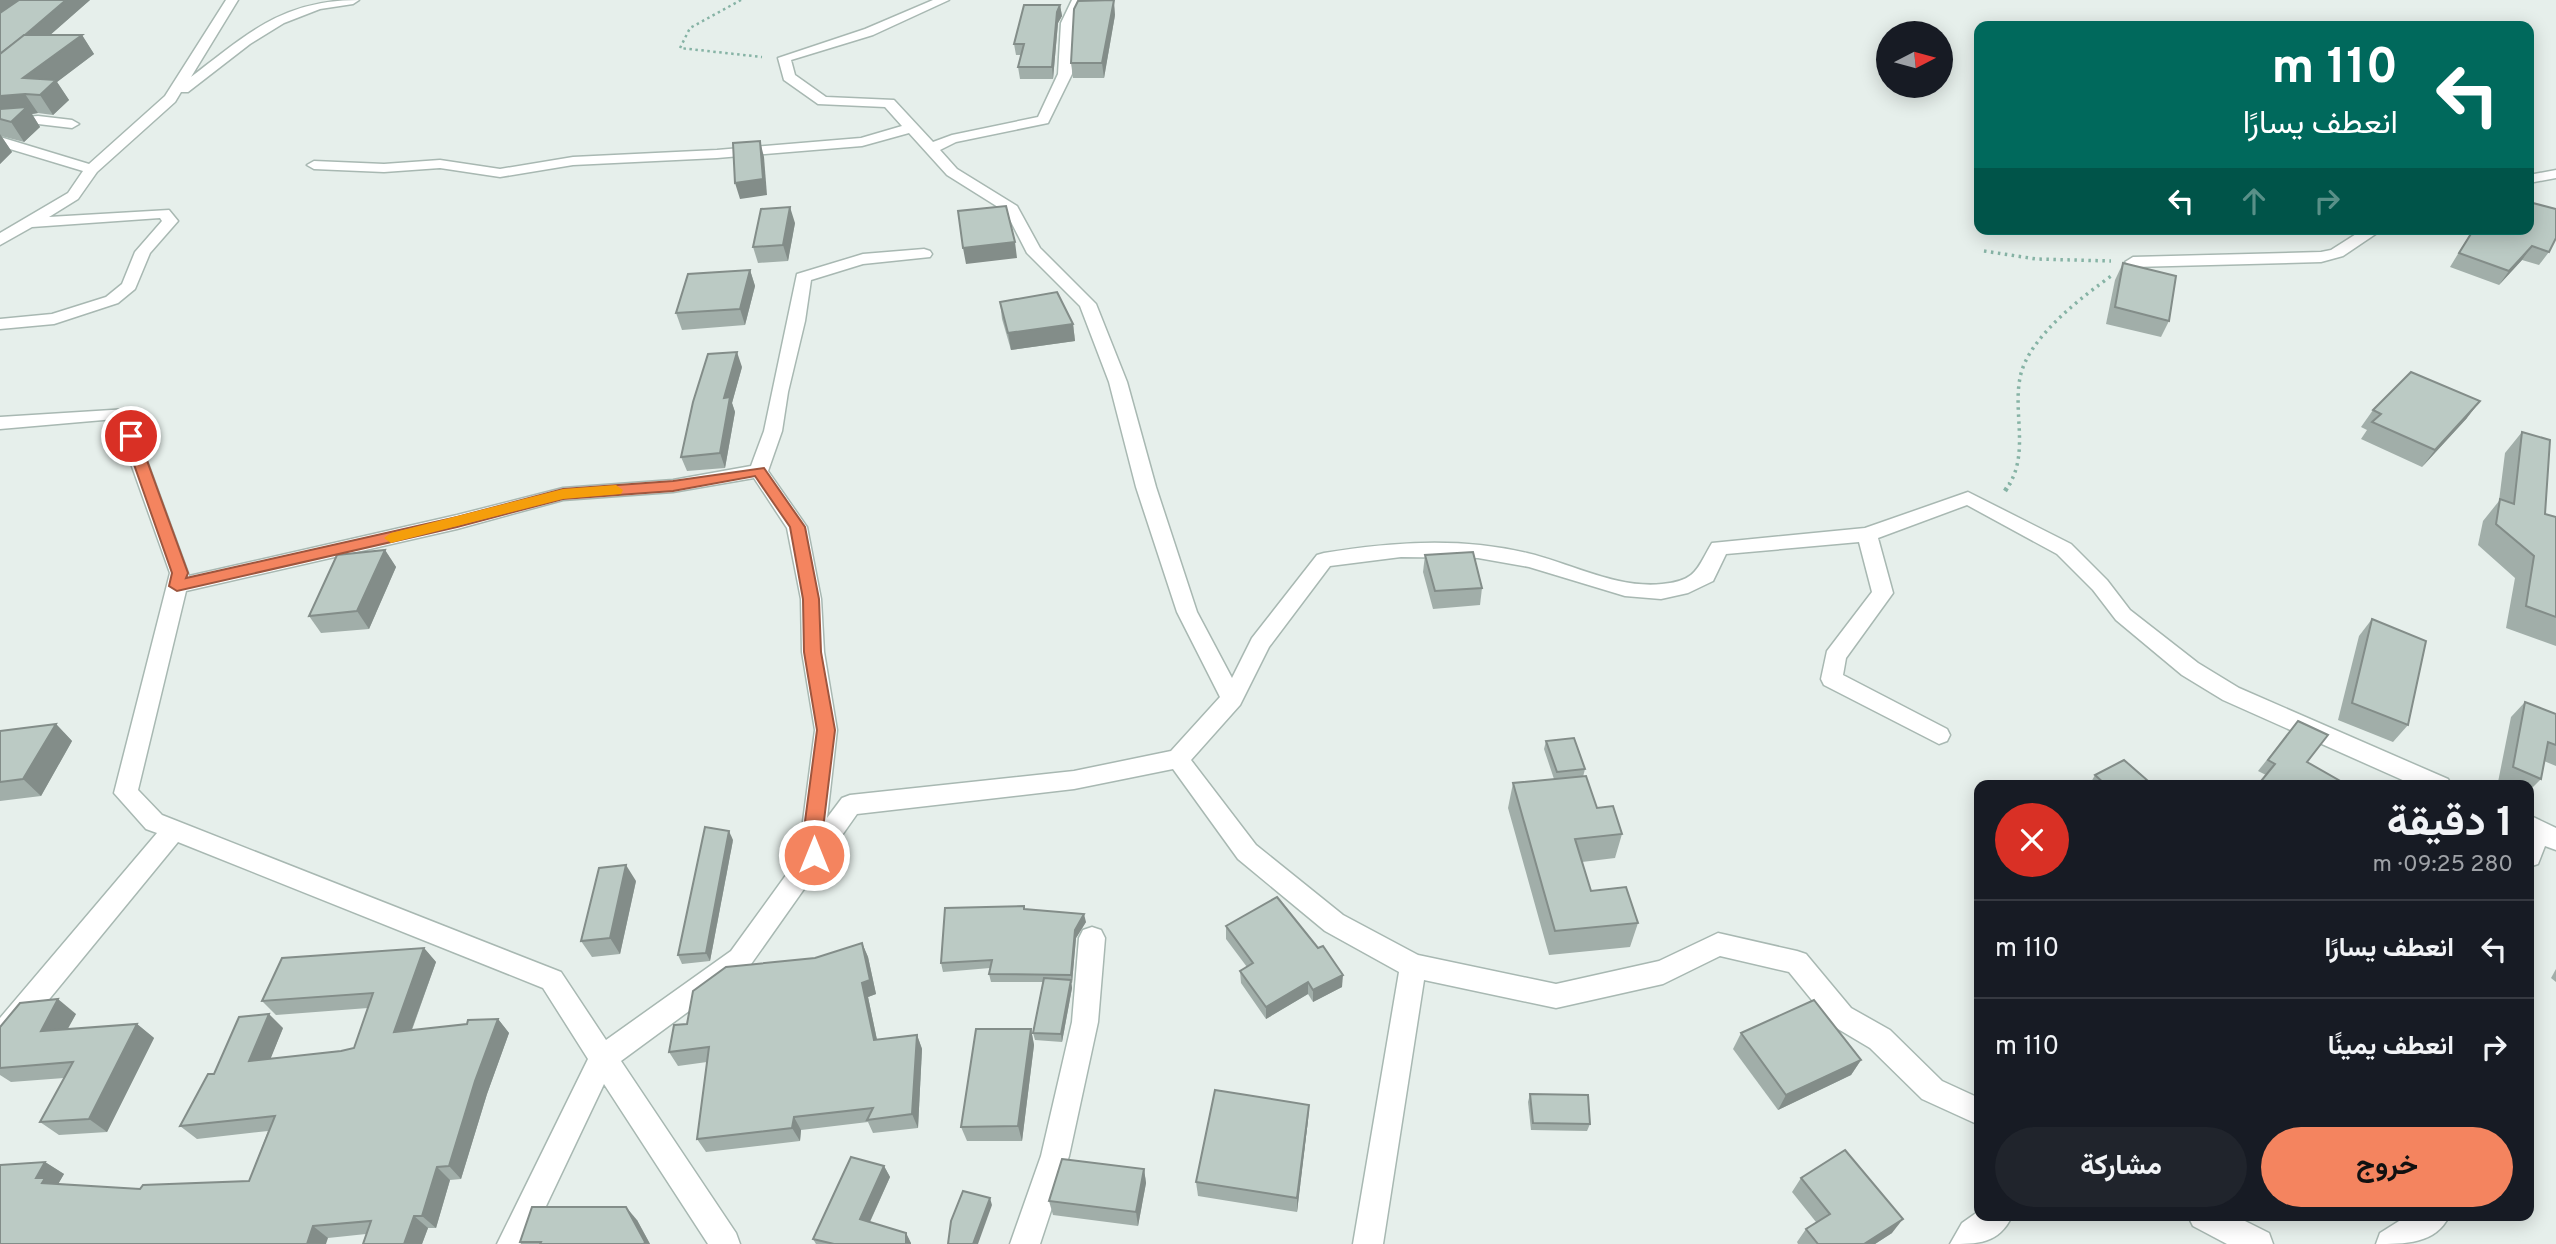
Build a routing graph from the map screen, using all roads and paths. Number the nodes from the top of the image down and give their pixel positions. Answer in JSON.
{"nodes":[{"id":1,"x":232,"y":0,"type":"edge"},
{"id":2,"x":354,"y":0,"type":"edge"},
{"id":3,"x":741,"y":0,"type":"edge"},
{"id":4,"x":943,"y":0,"type":"edge"},
{"id":5,"x":1078,"y":0,"type":"edge"},
{"id":6,"x":784,"y":58,"type":"junction"},
{"id":7,"x":170,"y":99,"type":"junction"},
{"id":8,"x":0,"y":123,"type":"edge"},
{"id":9,"x":72,"y":124,"type":"dead end"},
{"id":10,"x":911,"y":128,"type":"junction"},
{"id":11,"x":0,"y":141,"type":"edge"},
{"id":12,"x":930,"y":149,"type":"junction"},
{"id":13,"x":314,"y":165,"type":"dead end"},
{"id":14,"x":92,"y":169,"type":"junction"},
{"id":15,"x":2556,"y":174,"type":"edge"},
{"id":16,"x":2534,"y":178,"type":"edge"},
{"id":17,"x":28,"y":223,"type":"junction"},
{"id":18,"x":2366,"y":235,"type":"edge"},
{"id":19,"x":0,"y":240,"type":"edge"},
{"id":20,"x":1984,"y":251,"type":"dead end"},
{"id":21,"x":924,"y":254,"type":"dead end"},
{"id":22,"x":2133,"y":262,"type":"junction"},
{"id":23,"x":0,"y":324,"type":"edge"},
{"id":24,"x":0,"y":423,"type":"edge"},
{"id":25,"x":759,"y":471,"type":"junction"},
{"id":26,"x":1984,"y":505,"type":"junction"},
{"id":27,"x":1867,"y":535,"type":"junction"},
{"id":28,"x":177,"y":586,"type":"junction"},
{"id":29,"x":1232,"y":699,"type":"junction"},
{"id":30,"x":1939,"y":734,"type":"dead end"},
{"id":31,"x":1178,"y":759,"type":"junction"},
{"id":32,"x":2426,"y":780,"type":"edge"},
{"id":33,"x":174,"y":830,"type":"junction"},
{"id":34,"x":814,"y":855,"type":"junction"},
{"id":35,"x":1092,"y":938,"type":"dead end"},
{"id":36,"x":1413,"y":966,"type":"junction"},
{"id":37,"x":0,"y":1038,"type":"edge"},
{"id":38,"x":603,"y":1058,"type":"junction"},
{"id":39,"x":1974,"y":1110,"type":"edge"},
{"id":40,"x":1990,"y":1221,"type":"edge"},
{"id":41,"x":2213,"y":1221,"type":"edge"},
{"id":42,"x":512,"y":1244,"type":"edge"},
{"id":43,"x":725,"y":1244,"type":"edge"},
{"id":44,"x":1025,"y":1244,"type":"edge"},
{"id":45,"x":1368,"y":1244,"type":"edge"},
{"id":46,"x":1965,"y":1244,"type":"edge"},
{"id":47,"x":2258,"y":1244,"type":"edge"}],
"edges":[{"from":1,"to":7,"type":"street"},
{"from":2,"to":7,"type":"street"},
{"from":3,"to":6,"type":"path"},
{"from":4,"to":6,"type":"street"},
{"from":5,"to":12,"type":"street"},
{"from":6,"to":10,"type":"street"},
{"from":7,"to":14,"type":"street"},
{"from":8,"to":9,"type":"street"},
{"from":10,"to":12,"type":"street"},
{"from":10,"to":13,"type":"street"},
{"from":11,"to":14,"type":"street"},
{"from":12,"to":29,"type":"street"},
{"from":14,"to":17,"type":"street"},
{"from":15,"to":16,"type":"street"},
{"from":17,"to":19,"type":"street"},
{"from":17,"to":23,"type":"street"},
{"from":18,"to":22,"type":"street"},
{"from":20,"to":22,"type":"path"},
{"from":21,"to":25,"type":"street"},
{"from":22,"to":26,"type":"path"},
{"from":24,"to":28,"type":"street"},
{"from":25,"to":28,"type":"street"},
{"from":25,"to":34,"type":"street"},
{"from":26,"to":27,"type":"street"},
{"from":26,"to":32,"type":"street"},
{"from":27,"to":29,"type":"street"},
{"from":27,"to":30,"type":"street"},
{"from":28,"to":33,"type":"street"},
{"from":29,"to":31,"type":"street"},
{"from":31,"to":34,"type":"street"},
{"from":31,"to":36,"type":"street"},
{"from":33,"to":37,"type":"street"},
{"from":33,"to":38,"type":"street"},
{"from":34,"to":38,"type":"street"},
{"from":35,"to":44,"type":"street"},
{"from":36,"to":39,"type":"street"},
{"from":36,"to":45,"type":"street"},
{"from":38,"to":42,"type":"street"},
{"from":38,"to":43,"type":"street"},
{"from":40,"to":46,"type":"street"},
{"from":41,"to":47,"type":"street"}]}
